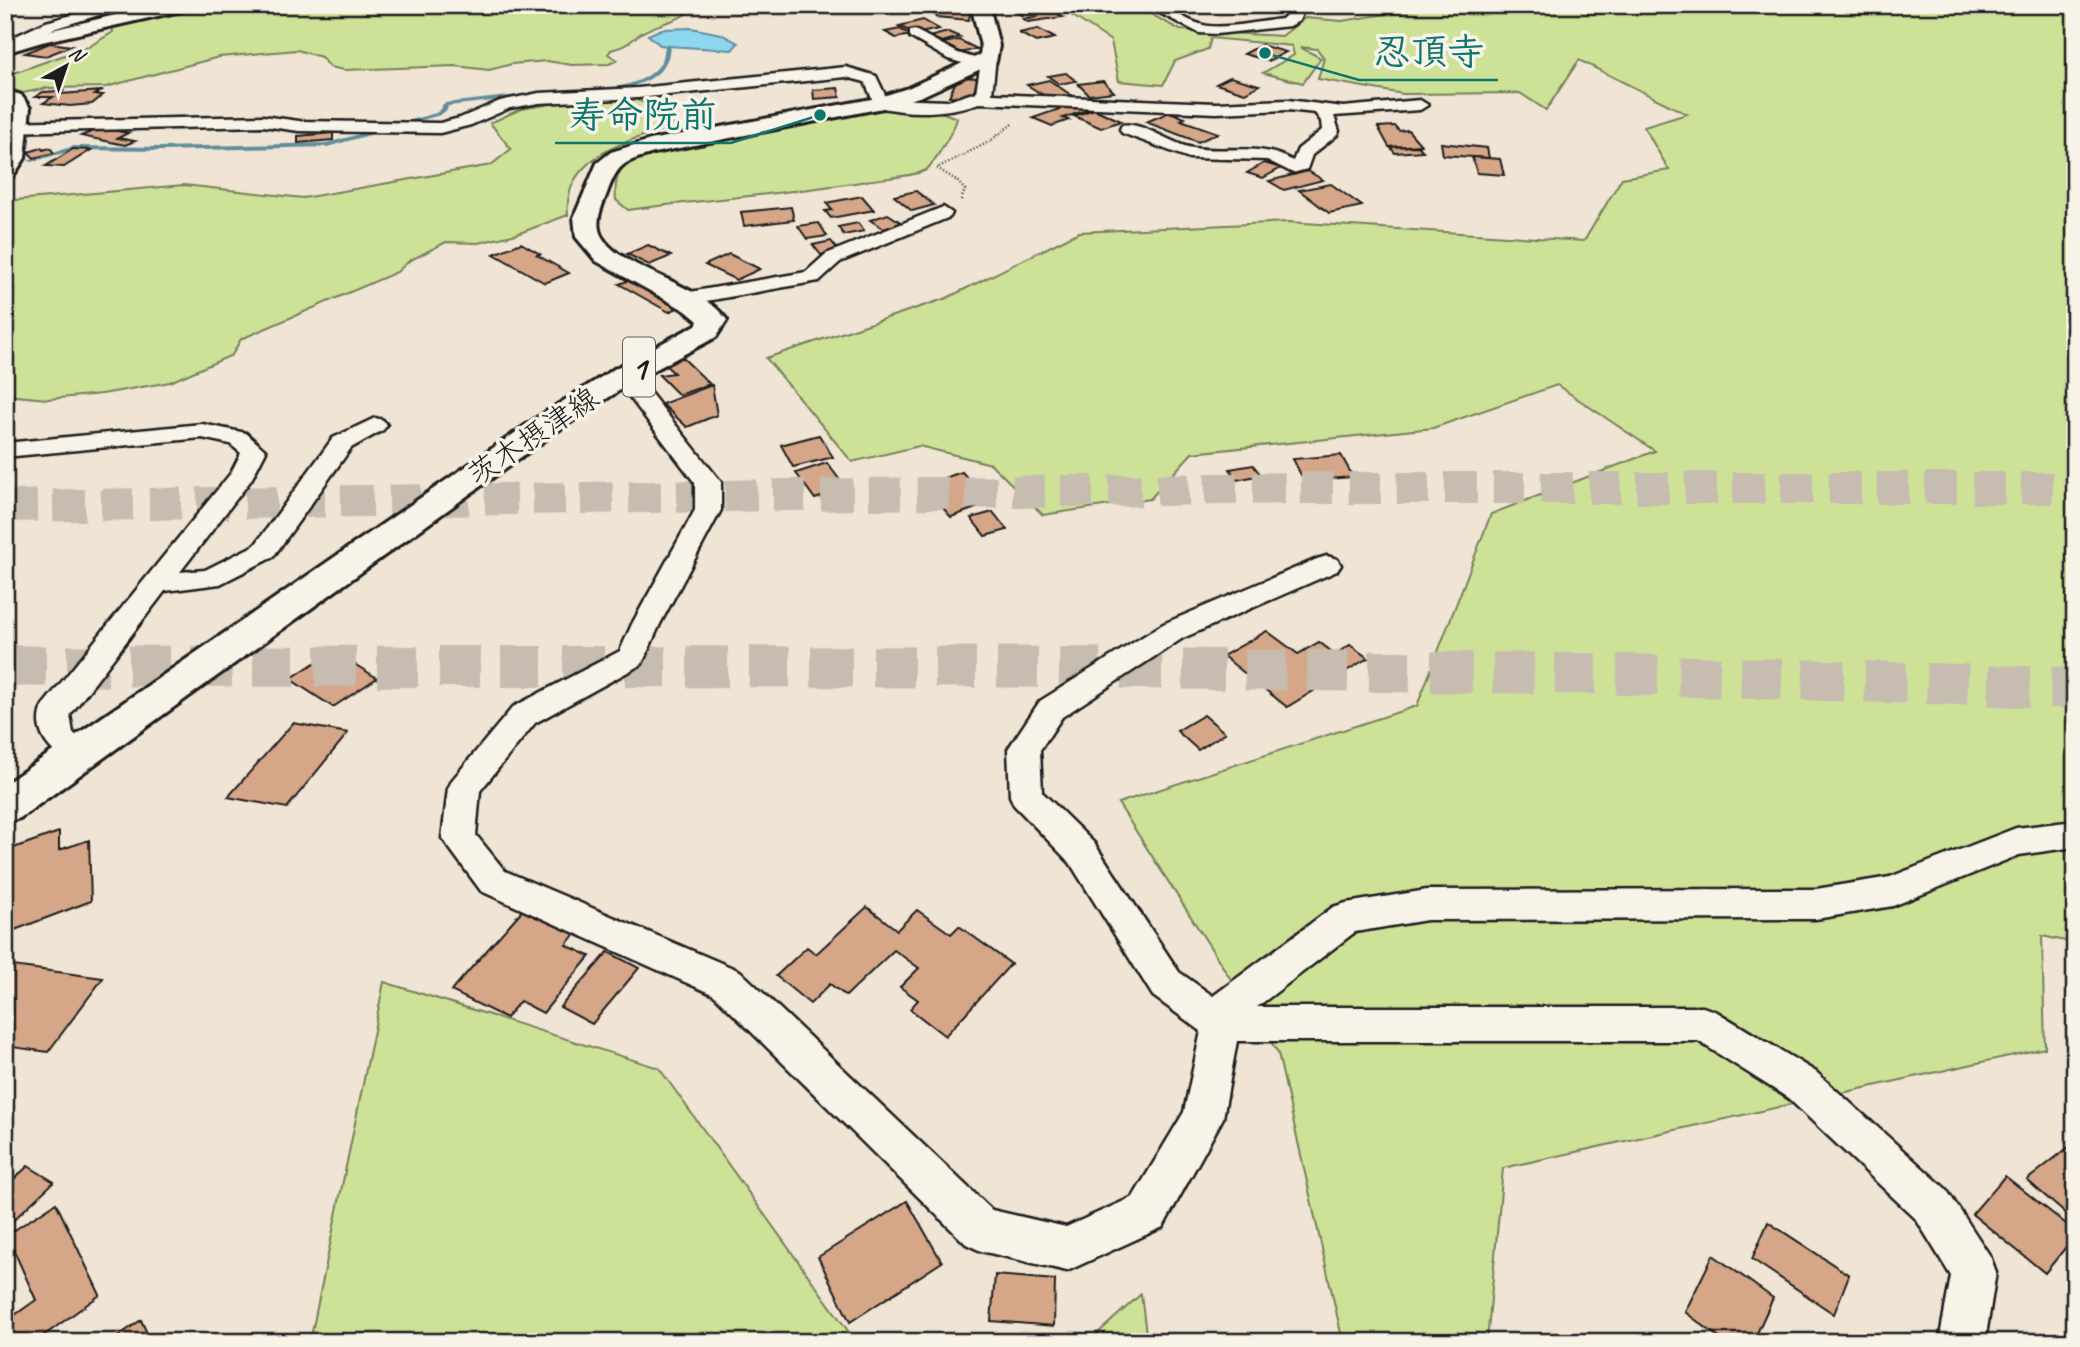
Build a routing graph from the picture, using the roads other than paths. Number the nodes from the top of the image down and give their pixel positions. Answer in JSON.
{"nodes":[{"id":1,"x":125,"y":5,"type":"edge"},
{"id":2,"x":183,"y":5,"type":"edge"},
{"id":3,"x":979,"y":5,"type":"edge"},
{"id":4,"x":1152,"y":5,"type":"edge"},
{"id":5,"x":1289,"y":5,"type":"edge"},
{"id":6,"x":915,"y":34,"type":"dead end"},
{"id":7,"x":6,"y":46,"type":"edge"},
{"id":8,"x":983,"y":61,"type":"junction"},
{"id":9,"x":1304,"y":90,"type":"dead end"},
{"id":10,"x":5,"y":96,"type":"edge"},
{"id":11,"x":977,"y":99,"type":"junction"},
{"id":12,"x":881,"y":103,"type":"junction"},
{"id":13,"x":1420,"y":105,"type":"dead end"},
{"id":14,"x":1274,"y":106,"type":"junction"},
{"id":15,"x":1321,"y":110,"type":"junction"},
{"id":16,"x":10,"y":126,"type":"edge"},
{"id":17,"x":1128,"y":129,"type":"dead end"},
{"id":18,"x":5,"y":171,"type":"edge"},
{"id":19,"x":943,"y":213,"type":"road end"},
{"id":20,"x":684,"y":299,"type":"junction"},
{"id":21,"x":624,"y":375,"type":"junction"},
{"id":22,"x":375,"y":425,"type":"dead end"},
{"id":23,"x":5,"y":450,"type":"edge"},
{"id":24,"x":1327,"y":565,"type":"dead end"},
{"id":25,"x":157,"y":583,"type":"junction"},
{"id":26,"x":80,"y":753,"type":"junction"},
{"id":27,"x":5,"y":806,"type":"edge"},
{"id":28,"x":2075,"y":834,"type":"edge"},
{"id":29,"x":1221,"y":1024,"type":"junction"},
{"id":30,"x":1962,"y":1342,"type":"edge"}],
"edges":[{"from":1,"to":7,"type":"street"},
{"from":2,"to":7,"type":"main road"},
{"from":3,"to":8,"type":"main road"},
{"from":4,"to":5,"type":"street"},
{"from":6,"to":8,"type":"street"},
{"from":8,"to":11,"type":"street"},
{"from":8,"to":12,"type":"main road","name":"茨木摂津線","number":"1"},
{"from":9,"to":14,"type":"street"},
{"from":10,"to":16,"type":"main road"},
{"from":11,"to":12,"type":"street"},
{"from":11,"to":14,"type":"street"},
{"from":12,"to":16,"type":"street"},
{"from":12,"to":20,"type":"main road","name":"茨木摂津線","number":"1"},
{"from":13,"to":15,"type":"street"},
{"from":14,"to":15,"type":"street"},
{"from":15,"to":17,"type":"street"},
{"from":16,"to":18,"type":"main road"},
{"from":19,"to":20,"type":"street"},
{"from":20,"to":21,"type":"main road","name":"茨木摂津線","number":"1"},
{"from":21,"to":26,"type":"main road","name":"茨木摂津線","number":"1"},
{"from":21,"to":29,"type":"street"},
{"from":22,"to":25,"type":"street"},
{"from":23,"to":25,"type":"street"},
{"from":24,"to":29,"type":"street"},
{"from":25,"to":26,"type":"street"},
{"from":26,"to":27,"type":"main road","name":"茨木摂津線","number":"1"},
{"from":28,"to":29,"type":"street"},
{"from":29,"to":30,"type":"street"}]}
